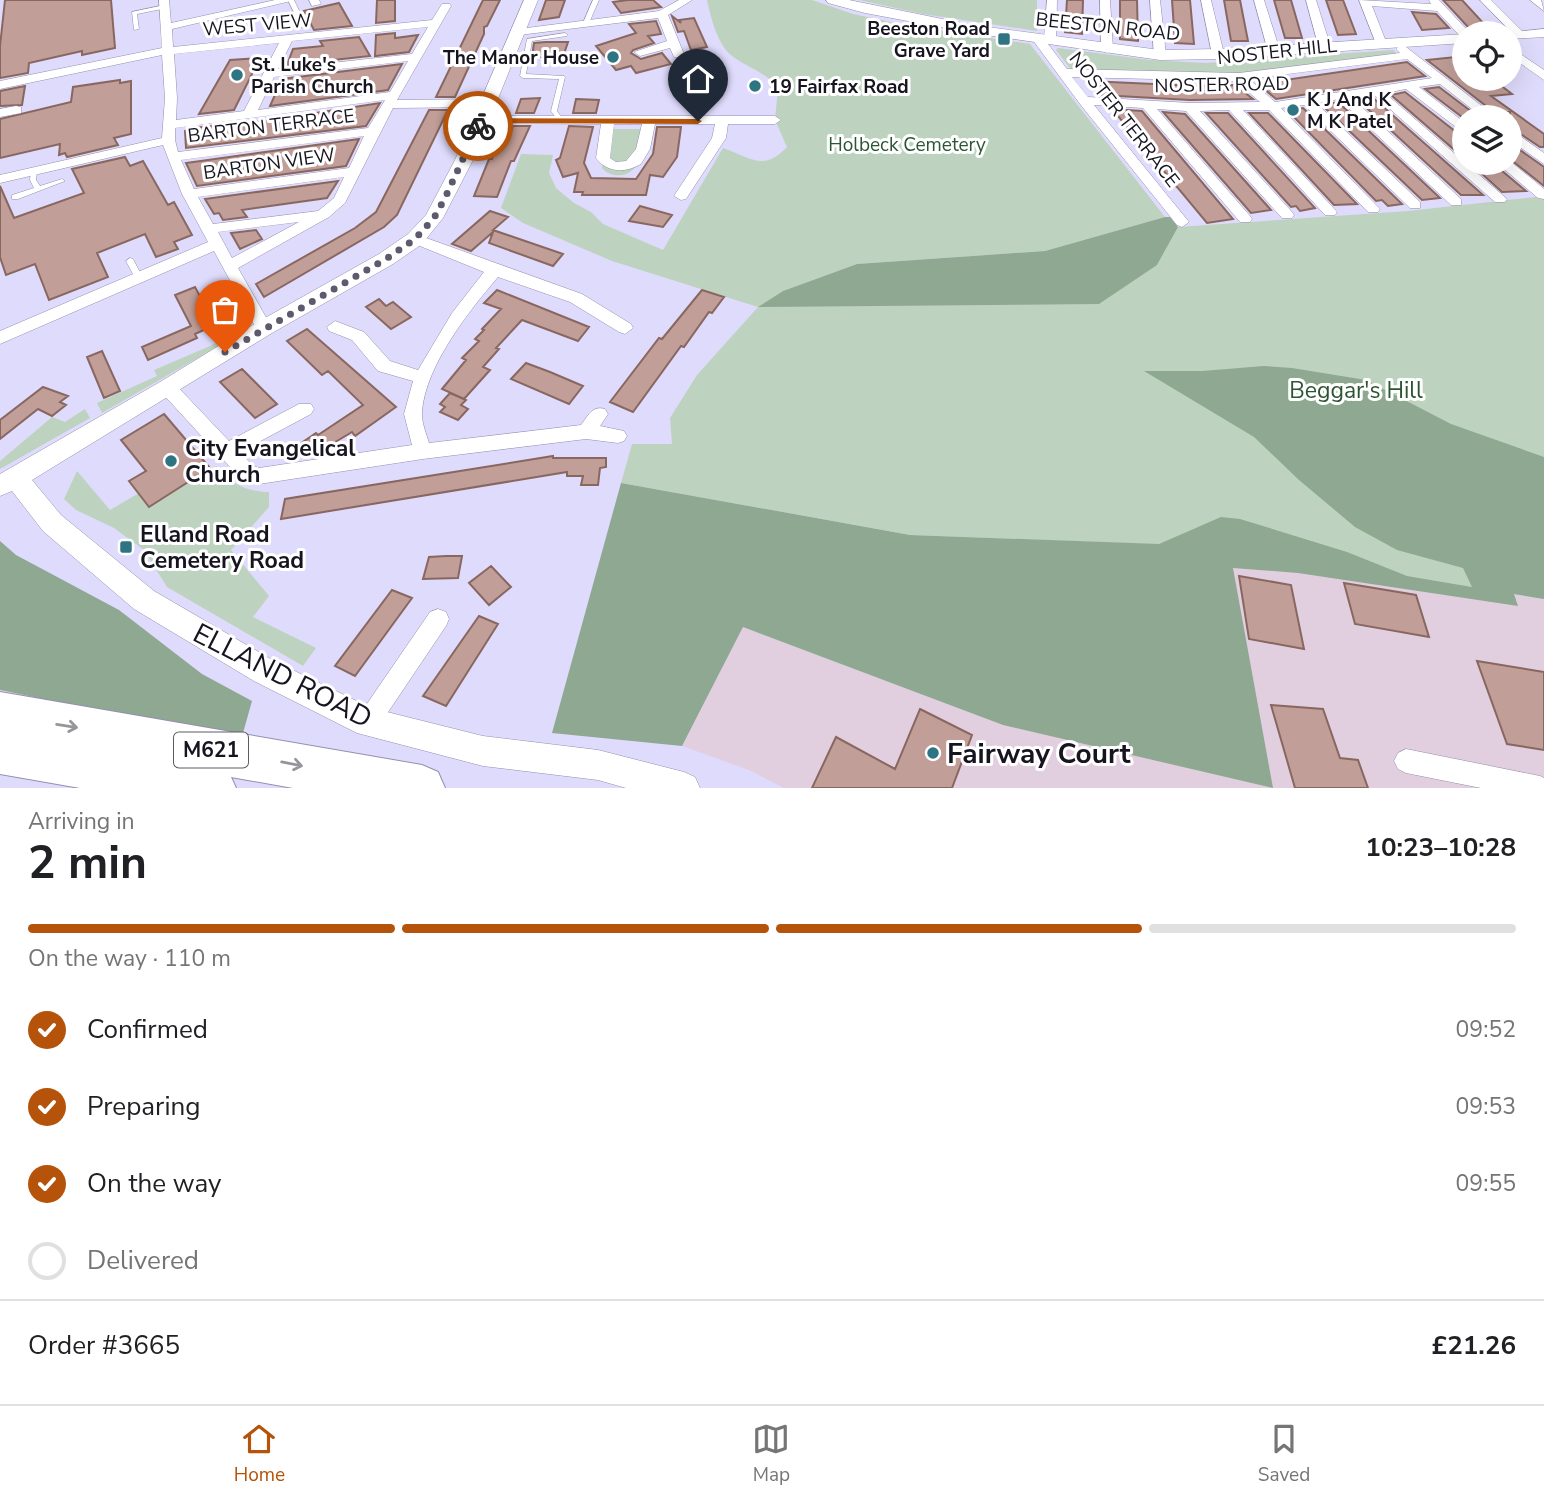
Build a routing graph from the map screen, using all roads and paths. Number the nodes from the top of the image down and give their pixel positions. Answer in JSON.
{"nodes":[{"id":1,"x":290,"y":0,"type":"edge"},
{"id":2,"x":531,"y":0,"type":"edge"},
{"id":3,"x":596,"y":0,"type":"edge"},
{"id":4,"x":687,"y":0,"type":"edge"},
{"id":5,"x":834,"y":0,"type":"edge"},
{"id":6,"x":1052,"y":0,"type":"edge"},
{"id":7,"x":1105,"y":0,"type":"edge"},
{"id":8,"x":1155,"y":0,"type":"edge"},
{"id":9,"x":1206,"y":0,"type":"edge"},
{"id":10,"x":1259,"y":0,"type":"edge"},
{"id":11,"x":1311,"y":0,"type":"edge"},
{"id":12,"x":1485,"y":0,"type":"edge"},
{"id":13,"x":1535,"y":0,"type":"edge"},
{"id":14,"x":1365,"y":1,"type":"edge"},
{"id":15,"x":164,"y":3,"type":"edge"},
{"id":16,"x":1437,"y":4,"type":"edge"},
{"id":17,"x":446,"y":6,"type":"dead end"},
{"id":18,"x":1544,"y":8,"type":"edge"},
{"id":19,"x":662,"y":14,"type":"junction"},
{"id":20,"x":1452,"y":21,"type":"edge"},
{"id":21,"x":1503,"y":21,"type":"edge"},
{"id":22,"x":435,"y":23,"type":"junction"},
{"id":23,"x":586,"y":23,"type":"junction"},
{"id":24,"x":167,"y":27,"type":"junction"},
{"id":25,"x":304,"y":27,"type":"dead end"},
{"id":26,"x":136,"y":29,"type":"dead end"},
{"id":27,"x":519,"y":32,"type":"junction"},
{"id":28,"x":1544,"y":33,"type":"edge"},
{"id":29,"x":1522,"y":35,"type":"edge"},
{"id":30,"x":565,"y":36,"type":"dead end"},
{"id":31,"x":1452,"y":37,"type":"edge"},
{"id":32,"x":287,"y":39,"type":"junction"},
{"id":33,"x":1044,"y":40,"type":"junction"},
{"id":34,"x":1388,"y":43,"type":"junction"},
{"id":35,"x":1325,"y":48,"type":"junction"},
{"id":36,"x":1107,"y":49,"type":"junction"},
{"id":37,"x":166,"y":51,"type":"junction"},
{"id":38,"x":1274,"y":51,"type":"junction"},
{"id":39,"x":640,"y":52,"type":"dead end"},
{"id":40,"x":1218,"y":54,"type":"junction"},
{"id":41,"x":1160,"y":55,"type":"junction"},
{"id":42,"x":1411,"y":55,"type":"junction"},
{"id":43,"x":415,"y":57,"type":"junction"},
{"id":44,"x":1522,"y":59,"type":"edge"},
{"id":45,"x":1063,"y":73,"type":"junction"},
{"id":46,"x":270,"y":74,"type":"junction"},
{"id":47,"x":1544,"y":76,"type":"edge"},
{"id":48,"x":1239,"y":77,"type":"junction"},
{"id":49,"x":1443,"y":80,"type":"junction"},
{"id":50,"x":0,"y":85,"type":"edge"},
{"id":51,"x":1410,"y":86,"type":"junction"},
{"id":52,"x":1376,"y":91,"type":"junction"},
{"id":53,"x":1343,"y":96,"type":"junction"},
{"id":54,"x":392,"y":99,"type":"junction"},
{"id":55,"x":1084,"y":101,"type":"junction"},
{"id":56,"x":1307,"y":101,"type":"junction"},
{"id":57,"x":1147,"y":104,"type":"junction"},
{"id":58,"x":1475,"y":105,"type":"edge"},
{"id":59,"x":1272,"y":106,"type":"junction"},
{"id":60,"x":1190,"y":107,"type":"junction"},
{"id":61,"x":1233,"y":107,"type":"junction"},
{"id":62,"x":16,"y":110,"type":"dead end"},
{"id":63,"x":484,"y":112,"type":"junction"},
{"id":64,"x":0,"y":113,"type":"edge"},
{"id":65,"x":249,"y":114,"type":"junction"},
{"id":66,"x":775,"y":120,"type":"dead end"},
{"id":67,"x":1452,"y":120,"type":"edge"},
{"id":68,"x":561,"y":121,"type":"junction"},
{"id":69,"x":608,"y":121,"type":"junction"},
{"id":70,"x":649,"y":121,"type":"junction"},
{"id":71,"x":722,"y":121,"type":"junction"},
{"id":72,"x":171,"y":125,"type":"junction"},
{"id":73,"x":373,"y":131,"type":"junction"},
{"id":74,"x":168,"y":140,"type":"junction"},
{"id":75,"x":1522,"y":143,"type":"edge"},
{"id":76,"x":173,"y":157,"type":"junction"},
{"id":77,"x":1544,"y":160,"type":"edge"},
{"id":78,"x":34,"y":171,"type":"junction"},
{"id":79,"x":354,"y":171,"type":"junction"},
{"id":80,"x":1519,"y":175,"type":"edge"},
{"id":81,"x":0,"y":179,"type":"edge"},
{"id":82,"x":62,"y":181,"type":"dead end"},
{"id":83,"x":38,"y":189,"type":"junction"},
{"id":84,"x":189,"y":194,"type":"junction"},
{"id":85,"x":1543,"y":195,"type":"edge"},
{"id":86,"x":681,"y":196,"type":"dead end"},
{"id":87,"x":15,"y":197,"type":"dead end"},
{"id":88,"x":1500,"y":199,"type":"dead end"},
{"id":89,"x":1456,"y":202,"type":"dead end"},
{"id":90,"x":1415,"y":205,"type":"dead end"},
{"id":91,"x":1373,"y":209,"type":"dead end"},
{"id":92,"x":1330,"y":212,"type":"dead end"},
{"id":93,"x":324,"y":214,"type":"junction"},
{"id":94,"x":1287,"y":215,"type":"dead end"},
{"id":95,"x":1245,"y":219,"type":"dead end"},
{"id":96,"x":1182,"y":222,"type":"dead end"},
{"id":97,"x":208,"y":229,"type":"junction"},
{"id":98,"x":415,"y":239,"type":"junction"},
{"id":99,"x":217,"y":244,"type":"junction"},
{"id":100,"x":130,"y":261,"type":"dead end"},
{"id":101,"x":229,"y":266,"type":"junction"},
{"id":102,"x":495,"y":270,"type":"junction"},
{"id":103,"x":139,"y":278,"type":"junction"},
{"id":104,"x":335,"y":327,"type":"dead end"},
{"id":105,"x":264,"y":328,"type":"junction"},
{"id":106,"x":625,"y":328,"type":"dead end"},
{"id":107,"x":0,"y":338,"type":"edge"},
{"id":108,"x":423,"y":378,"type":"junction"},
{"id":109,"x":168,"y":388,"type":"junction"},
{"id":110,"x":305,"y":409,"type":"dead end"},
{"id":111,"x":599,"y":414,"type":"dead end"},
{"id":112,"x":586,"y":432,"type":"junction"},
{"id":113,"x":618,"y":436,"type":"dead end"},
{"id":114,"x":423,"y":451,"type":"junction"},
{"id":115,"x":226,"y":452,"type":"junction"},
{"id":116,"x":8,"y":481,"type":"edge"},
{"id":117,"x":438,"y":619,"type":"dead end"},
{"id":118,"x":0,"y":714,"type":"edge"},
{"id":119,"x":368,"y":722,"type":"junction"},
{"id":120,"x":0,"y":752,"type":"edge"},
{"id":121,"x":1406,"y":761,"type":"dead end"},
{"id":122,"x":213,"y":788,"type":"edge"},
{"id":123,"x":422,"y":788,"type":"edge"},
{"id":124,"x":684,"y":788,"type":"edge"},
{"id":125,"x":1540,"y":788,"type":"edge"}],
"edges":[{"from":1,"to":24,"type":"street"},
{"from":1,"to":25,"type":"lane"},
{"from":2,"to":27,"type":"street"},
{"from":3,"to":23,"type":"lane"},
{"from":4,"to":19,"type":"street"},
{"from":5,"to":33,"type":"street","name":"BEESTON ROAD"},
{"from":6,"to":33,"type":"street"},
{"from":7,"to":36,"type":"street"},
{"from":8,"to":41,"type":"street"},
{"from":9,"to":40,"type":"street"},
{"from":10,"to":38,"type":"street"},
{"from":11,"to":35,"type":"street"},
{"from":12,"to":21,"type":"street"},
{"from":13,"to":18,"type":"street"},
{"from":14,"to":16,"type":"street"},
{"from":14,"to":34,"type":"street"},
{"from":15,"to":24,"type":"street"},
{"from":15,"to":26,"type":"lane"},
{"from":16,"to":20,"type":"street"},
{"from":17,"to":22,"type":"street"},
{"from":19,"to":23,"type":"street"},
{"from":19,"to":39,"type":"street"},
{"from":22,"to":32,"type":"street","name":"WEST VIEW"},
{"from":22,"to":43,"type":"street"},
{"from":23,"to":27,"type":"street"},
{"from":24,"to":37,"type":"street"},
{"from":27,"to":63,"type":"street"},
{"from":28,"to":29,"type":"street"},
{"from":30,"to":68,"type":"lane"},
{"from":31,"to":34,"type":"street","name":"BEESTON ROAD"},
{"from":32,"to":37,"type":"street","name":"WEST VIEW"},
{"from":32,"to":46,"type":"street"},
{"from":33,"to":36,"type":"street","name":"BEESTON ROAD"},
{"from":33,"to":45,"type":"street","name":"NOSTER TERRACE"},
{"from":34,"to":35,"type":"street","name":"BEESTON ROAD"},
{"from":34,"to":42,"type":"street"},
{"from":35,"to":38,"type":"street","name":"BEESTON ROAD"},
{"from":36,"to":41,"type":"street","name":"BEESTON ROAD"},
{"from":37,"to":50,"type":"street","name":"WEST VIEW"},
{"from":37,"to":72,"type":"street"},
{"from":38,"to":40,"type":"street","name":"BEESTON ROAD"},
{"from":40,"to":41,"type":"street","name":"BEESTON ROAD"},
{"from":42,"to":48,"type":"street","name":"NOSTER HILL"},
{"from":42,"to":49,"type":"street"},
{"from":43,"to":46,"type":"street"},
{"from":43,"to":54,"type":"street"},
{"from":44,"to":47,"type":"street"},
{"from":45,"to":48,"type":"street","name":"NOSTER HILL"},
{"from":45,"to":55,"type":"street","name":"NOSTER TERRACE"},
{"from":46,"to":65,"type":"street"},
{"from":48,"to":59,"type":"street"},
{"from":49,"to":51,"type":"street","name":"NOSTER ROAD"},
{"from":49,"to":58,"type":"street"},
{"from":51,"to":52,"type":"street","name":"NOSTER ROAD"},
{"from":51,"to":67,"type":"street"},
{"from":52,"to":53,"type":"street","name":"NOSTER ROAD"},
{"from":52,"to":88,"type":"street"},
{"from":53,"to":56,"type":"street","name":"NOSTER ROAD"},
{"from":53,"to":89,"type":"street"},
{"from":54,"to":63,"type":"street"},
{"from":54,"to":65,"type":"street"},
{"from":54,"to":73,"type":"street"},
{"from":55,"to":57,"type":"street","name":"NOSTER ROAD"},
{"from":55,"to":96,"type":"street","name":"NOSTER TERRACE"},
{"from":56,"to":59,"type":"street","name":"NOSTER ROAD"},
{"from":56,"to":90,"type":"street"},
{"from":57,"to":60,"type":"street","name":"NOSTER ROAD"},
{"from":57,"to":95,"type":"street"},
{"from":59,"to":61,"type":"street","name":"NOSTER ROAD"},
{"from":59,"to":91,"type":"street"},
{"from":60,"to":61,"type":"street","name":"NOSTER ROAD"},
{"from":60,"to":94,"type":"street"},
{"from":61,"to":92,"type":"street"},
{"from":62,"to":64,"type":"street"},
{"from":63,"to":68,"type":"street"},
{"from":63,"to":98,"type":"street"},
{"from":65,"to":72,"type":"street"},
{"from":66,"to":71,"type":"street"},
{"from":68,"to":69,"type":"street"},
{"from":69,"to":70,"type":"street"},
{"from":69,"to":70,"type":"street"},
{"from":70,"to":71,"type":"street"},
{"from":71,"to":86,"type":"street"},
{"from":72,"to":74,"type":"street"},
{"from":73,"to":76,"type":"street","name":"BARTON TERRACE"},
{"from":73,"to":79,"type":"street"},
{"from":74,"to":76,"type":"street"},
{"from":74,"to":78,"type":"street"},
{"from":75,"to":77,"type":"street"},
{"from":76,"to":84,"type":"street"},
{"from":78,"to":81,"type":"street"},
{"from":78,"to":83,"type":"lane"},
{"from":79,"to":84,"type":"street","name":"BARTON VIEW"},
{"from":79,"to":93,"type":"street"},
{"from":80,"to":85,"type":"street"},
{"from":82,"to":83,"type":"lane"},
{"from":83,"to":87,"type":"lane"},
{"from":84,"to":97,"type":"street"},
{"from":93,"to":97,"type":"street"},
{"from":93,"to":101,"type":"street"},
{"from":97,"to":99,"type":"street"},
{"from":98,"to":102,"type":"street"},
{"from":98,"to":105,"type":"street"},
{"from":99,"to":101,"type":"street"},
{"from":99,"to":103,"type":"street"},
{"from":100,"to":103,"type":"lane"},
{"from":101,"to":105,"type":"street"},
{"from":102,"to":106,"type":"street"},
{"from":102,"to":108,"type":"street"},
{"from":103,"to":107,"type":"street"},
{"from":104,"to":108,"type":"street"},
{"from":105,"to":109,"type":"street"},
{"from":108,"to":114,"type":"street"},
{"from":109,"to":115,"type":"street"},
{"from":109,"to":116,"type":"street"},
{"from":110,"to":115,"type":"street"},
{"from":111,"to":112,"type":"street"},
{"from":112,"to":113,"type":"street"},
{"from":112,"to":114,"type":"street"},
{"from":114,"to":115,"type":"street"},
{"from":116,"to":119,"type":"street","name":"ELLAND ROAD"},
{"from":117,"to":119,"type":"street"},
{"from":118,"to":123,"type":"highway","number":"M621","one_way":true},
{"from":119,"to":124,"type":"street","name":"ELLAND ROAD"},
{"from":120,"to":122,"type":"highway","number":"M621"},
{"from":121,"to":125,"type":"street"}]}
